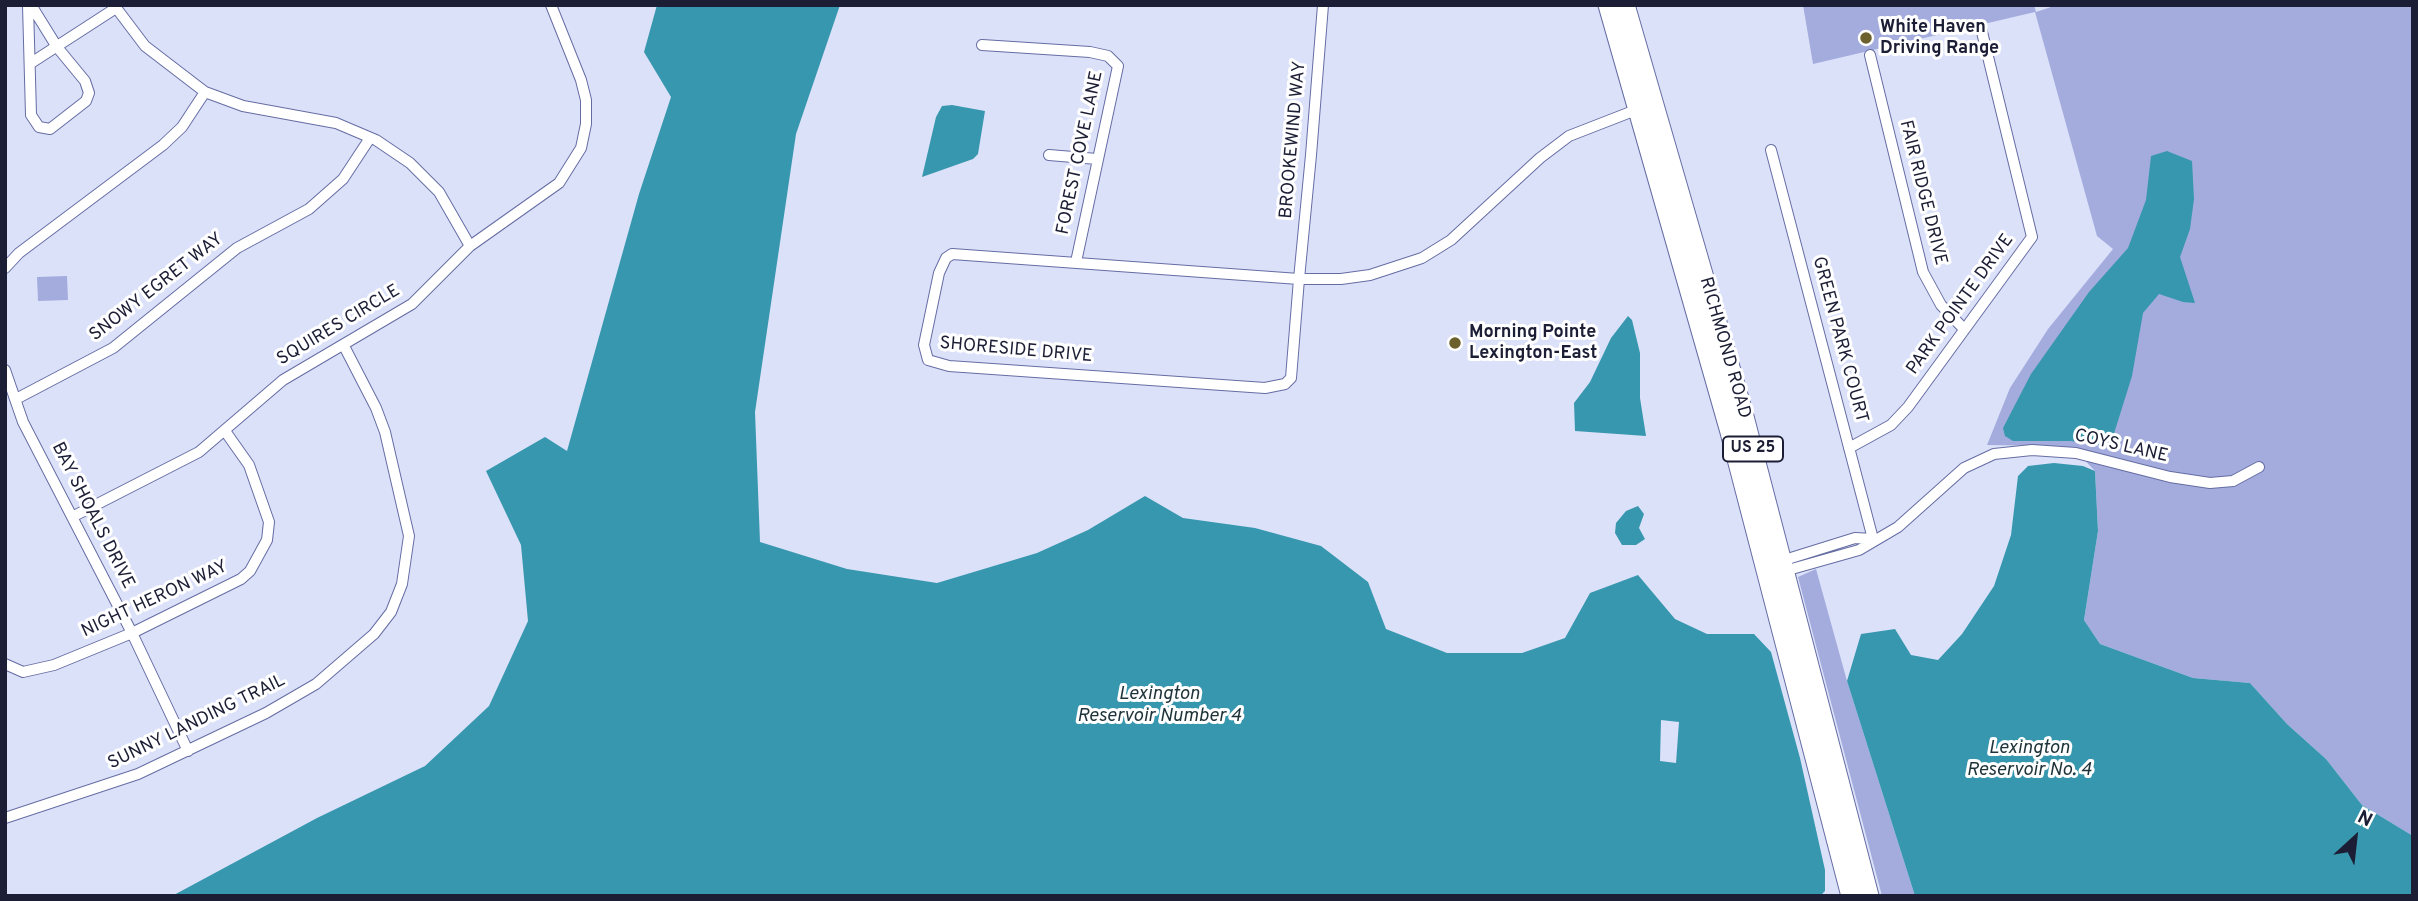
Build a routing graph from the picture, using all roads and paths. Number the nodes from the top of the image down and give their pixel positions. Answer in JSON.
{"nodes":[{"id":1,"x":29,"y":5,"type":"edge"},
{"id":2,"x":551,"y":5,"type":"edge"},
{"id":3,"x":1323,"y":5,"type":"edge"},
{"id":4,"x":1608,"y":5,"type":"edge"},
{"id":5,"x":1625,"y":5,"type":"edge"},
{"id":6,"x":115,"y":7,"type":"edge"},
{"id":7,"x":1981,"y":28,"type":"dead end"},
{"id":8,"x":982,"y":45,"type":"dead end"},
{"id":9,"x":57,"y":47,"type":"junction"},
{"id":10,"x":1870,"y":55,"type":"dead end"},
{"id":11,"x":31,"y":63,"type":"junction"},
{"id":12,"x":205,"y":92,"type":"junction"},
{"id":13,"x":1646,"y":106,"type":"junction"},
{"id":14,"x":370,"y":138,"type":"junction"},
{"id":15,"x":1771,"y":150,"type":"dead end"},
{"id":16,"x":1049,"y":155,"type":"dead end"},
{"id":17,"x":1097,"y":159,"type":"junction"},
{"id":18,"x":470,"y":246,"type":"junction"},
{"id":19,"x":1076,"y":262,"type":"junction"},
{"id":20,"x":5,"y":268,"type":"edge"},
{"id":21,"x":1300,"y":279,"type":"junction"},
{"id":22,"x":1964,"y":328,"type":"junction"},
{"id":23,"x":344,"y":346,"type":"junction"},
{"id":24,"x":5,"y":370,"type":"edge"},
{"id":25,"x":16,"y":400,"type":"junction"},
{"id":26,"x":225,"y":432,"type":"junction"},
{"id":27,"x":1849,"y":448,"type":"junction"},
{"id":28,"x":2259,"y":467,"type":"dead end"},
{"id":29,"x":72,"y":517,"type":"junction"},
{"id":30,"x":1873,"y":539,"type":"junction"},
{"id":31,"x":1778,"y":567,"type":"junction"},
{"id":32,"x":132,"y":633,"type":"junction"},
{"id":33,"x":5,"y":664,"type":"edge"},
{"id":34,"x":188,"y":751,"type":"junction"},
{"id":35,"x":5,"y":818,"type":"edge"},
{"id":36,"x":1851,"y":896,"type":"edge"},
{"id":37,"x":1869,"y":896,"type":"edge"}],
"edges":[{"from":1,"to":9,"type":"street"},
{"from":1,"to":11,"type":"street"},
{"from":2,"to":18,"type":"street","name":"SQUIRES CIRCLE"},
{"from":3,"to":21,"type":"street","name":"BROOKEWIND WAY"},
{"from":4,"to":13,"type":"highway","name":"RICHMOND ROAD","number":"US 25"},
{"from":5,"to":13,"type":"highway","name":"RICHMOND ROAD","number":"US 25"},
{"from":6,"to":9,"type":"street"},
{"from":6,"to":12,"type":"street"},
{"from":7,"to":22,"type":"street","name":"PARK POINTE DRIVE"},
{"from":8,"to":17,"type":"street","name":"FOREST COVE LANE"},
{"from":9,"to":11,"type":"street"},
{"from":9,"to":11,"type":"street"},
{"from":10,"to":22,"type":"street","name":"FAIR RIDGE DRIVE"},
{"from":12,"to":14,"type":"street"},
{"from":12,"to":20,"type":"street"},
{"from":13,"to":21,"type":"street","name":"SHORESIDE DRIVE"},
{"from":13,"to":31,"type":"highway","name":"RICHMOND ROAD","number":"US 25"},
{"from":14,"to":18,"type":"street"},
{"from":14,"to":25,"type":"street","name":"SNOWY EGRET WAY"},
{"from":15,"to":27,"type":"street","name":"GREEN PARK COURT"},
{"from":16,"to":17,"type":"street"},
{"from":17,"to":19,"type":"street","name":"FOREST COVE LANE"},
{"from":18,"to":23,"type":"street","name":"SQUIRES CIRCLE"},
{"from":19,"to":21,"type":"street","name":"SHORESIDE DRIVE"},
{"from":19,"to":21,"type":"street","name":"SHORESIDE DRIVE"},
{"from":22,"to":27,"type":"street","name":"PARK POINTE DRIVE"},
{"from":23,"to":26,"type":"street","name":"SQUIRES CIRCLE"},
{"from":23,"to":34,"type":"street","name":"SUNNY LANDING TRAIL"},
{"from":24,"to":25,"type":"street","name":"BAY SHOALS DRIVE"},
{"from":25,"to":29,"type":"street","name":"BAY SHOALS DRIVE"},
{"from":26,"to":29,"type":"street","name":"SQUIRES CIRCLE"},
{"from":26,"to":32,"type":"street","name":"NIGHT HERON WAY"},
{"from":27,"to":30,"type":"street","name":"GREEN PARK COURT"},
{"from":28,"to":30,"type":"street","name":"COYS LANE"},
{"from":29,"to":32,"type":"street","name":"BAY SHOALS DRIVE"},
{"from":30,"to":31,"type":"street","name":"COYS LANE"},
{"from":31,"to":36,"type":"highway","name":"RICHMOND ROAD","number":"US 25"},
{"from":31,"to":37,"type":"highway","name":"RICHMOND ROAD","number":"US 25"},
{"from":32,"to":33,"type":"street","name":"NIGHT HERON WAY"},
{"from":32,"to":34,"type":"street","name":"BAY SHOALS DRIVE"},
{"from":34,"to":35,"type":"street","name":"SUNNY LANDING TRAIL"}]}
